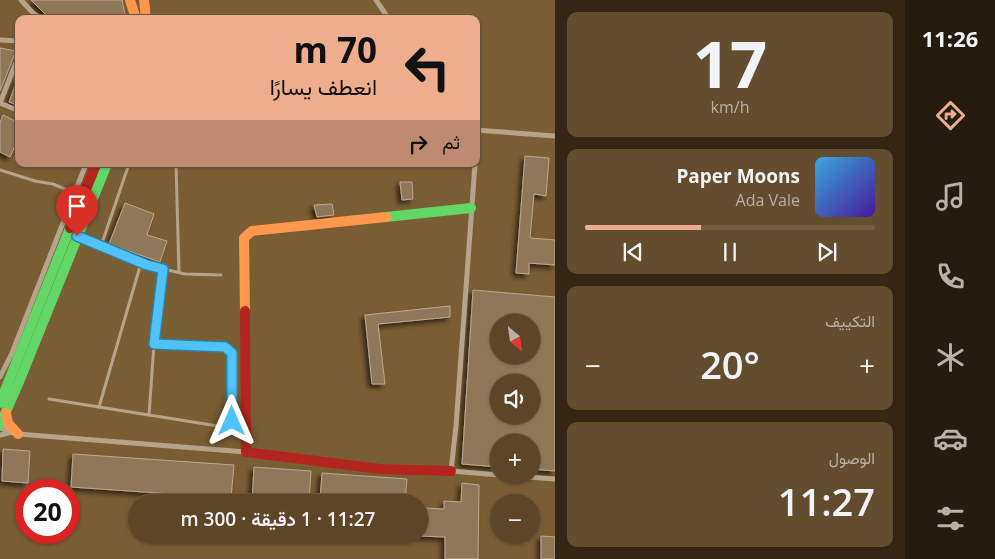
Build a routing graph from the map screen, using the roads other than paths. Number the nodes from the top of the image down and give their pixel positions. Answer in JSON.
{"nodes":[{"id":1,"x":21,"y":0,"type":"edge"},
{"id":2,"x":130,"y":0,"type":"edge"},
{"id":3,"x":144,"y":0,"type":"edge"},
{"id":4,"x":376,"y":0,"type":"edge"},
{"id":5,"x":32,"y":15,"type":"edge"},
{"id":6,"x":135,"y":15,"type":"edge"},
{"id":7,"x":146,"y":15,"type":"edge"},
{"id":8,"x":386,"y":15,"type":"edge"},
{"id":9,"x":0,"y":40,"type":"edge"},
{"id":10,"x":15,"y":41,"type":"edge"},
{"id":11,"x":15,"y":64,"type":"edge"},
{"id":12,"x":15,"y":109,"type":"edge"},
{"id":13,"x":480,"y":130,"type":"edge"},
{"id":14,"x":555,"y":136,"type":"edge"},
{"id":15,"x":86,"y":167,"type":"edge"},
{"id":16,"x":95,"y":167,"type":"edge"},
{"id":17,"x":106,"y":167,"type":"edge"},
{"id":18,"x":128,"y":167,"type":"edge"},
{"id":19,"x":176,"y":167,"type":"edge"},
{"id":20,"x":474,"y":167,"type":"edge"},
{"id":21,"x":0,"y":170,"type":"edge"},
{"id":22,"x":83,"y":197,"type":"junction"},
{"id":23,"x":471,"y":208,"type":"junction"},
{"id":24,"x":77,"y":236,"type":"junction"},
{"id":25,"x":64,"y":246,"type":"junction"},
{"id":26,"x":101,"y":246,"type":"junction"},
{"id":27,"x":141,"y":263,"type":"junction"},
{"id":28,"x":163,"y":269,"type":"junction"},
{"id":29,"x":179,"y":272,"type":"junction"},
{"id":30,"x":221,"y":274,"type":"dead end"},
{"id":31,"x":29,"y":344,"type":"junction"},
{"id":32,"x":154,"y":344,"type":"junction"},
{"id":33,"x":15,"y":355,"type":"junction"},
{"id":34,"x":0,"y":377,"type":"edge"},
{"id":35,"x":49,"y":399,"type":"dead end"},
{"id":36,"x":0,"y":403,"type":"edge"},
{"id":37,"x":99,"y":407,"type":"junction"},
{"id":38,"x":6,"y":414,"type":"junction"},
{"id":39,"x":149,"y":415,"type":"junction"},
{"id":40,"x":0,"y":426,"type":"edge"},
{"id":41,"x":16,"y":433,"type":"junction"},
{"id":42,"x":0,"y":435,"type":"edge"},
{"id":43,"x":246,"y":452,"type":"junction"},
{"id":44,"x":451,"y":471,"type":"junction"},
{"id":45,"x":490,"y":474,"type":"edge"},
{"id":46,"x":540,"y":478,"type":"edge"},
{"id":47,"x":555,"y":479,"type":"edge"}],
"edges":[{"from":1,"to":5,"type":"street"},
{"from":2,"to":6,"type":"street"},
{"from":3,"to":7,"type":"street"},
{"from":4,"to":8,"type":"street"},
{"from":9,"to":10,"type":"street"},
{"from":11,"to":12,"type":"street"},
{"from":13,"to":14,"type":"street"},
{"from":15,"to":22,"type":"street"},
{"from":16,"to":22,"type":"street"},
{"from":17,"to":22,"type":"street"},
{"from":18,"to":26,"type":"lane"},
{"from":19,"to":29,"type":"lane"},
{"from":20,"to":23,"type":"street"},
{"from":21,"to":22,"type":"lane"},
{"from":22,"to":24,"type":"street"},
{"from":22,"to":25,"type":"street"},
{"from":23,"to":43,"type":"street"},
{"from":23,"to":44,"type":"street"},
{"from":24,"to":25,"type":"street"},
{"from":24,"to":26,"type":"lane"},
{"from":25,"to":31,"type":"street"},
{"from":25,"to":33,"type":"street"},
{"from":26,"to":27,"type":"lane"},
{"from":27,"to":28,"type":"lane"},
{"from":27,"to":37,"type":"lane"},
{"from":28,"to":29,"type":"lane"},
{"from":28,"to":32,"type":"lane"},
{"from":29,"to":30,"type":"lane"},
{"from":31,"to":33,"type":"street"},
{"from":31,"to":38,"type":"street"},
{"from":32,"to":39,"type":"lane"},
{"from":32,"to":39,"type":"lane"},
{"from":33,"to":34,"type":"street"},
{"from":33,"to":36,"type":"street"},
{"from":35,"to":37,"type":"lane"},
{"from":37,"to":39,"type":"lane"},
{"from":38,"to":40,"type":"street"},
{"from":38,"to":41,"type":"street"},
{"from":40,"to":41,"type":"street"},
{"from":41,"to":42,"type":"street"},
{"from":41,"to":43,"type":"street"},
{"from":43,"to":44,"type":"street"},
{"from":44,"to":45,"type":"street"},
{"from":46,"to":47,"type":"street"}]}
